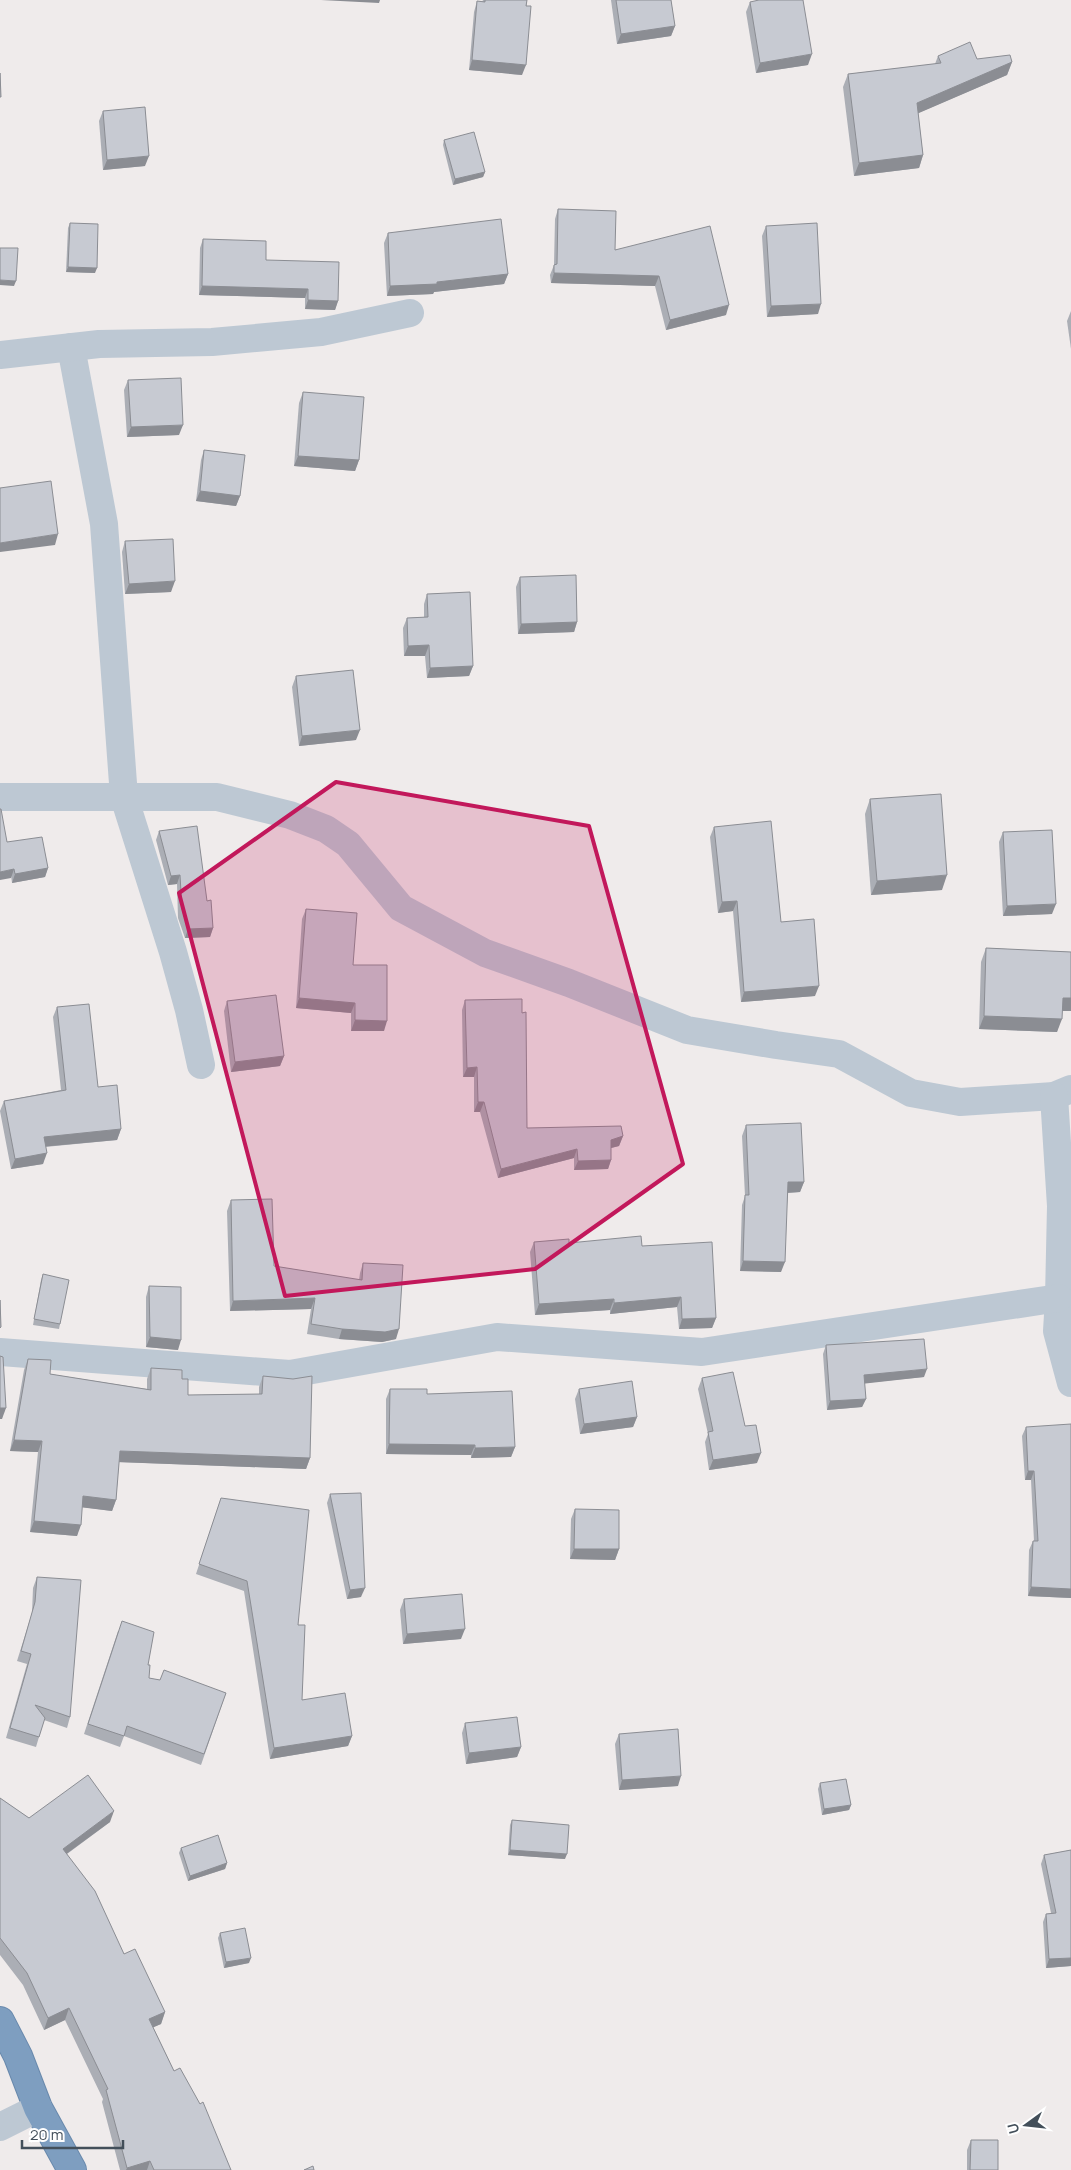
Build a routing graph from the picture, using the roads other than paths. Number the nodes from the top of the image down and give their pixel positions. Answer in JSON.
{"nodes":[{"id":1,"x":410,"y":313,"type":"dead end"},
{"id":2,"x":71,"y":347,"type":"junction"},
{"id":3,"x":0,"y":355,"type":"edge"},
{"id":4,"x":0,"y":797,"type":"edge"},
{"id":5,"x":124,"y":797,"type":"junction"},
{"id":6,"x":201,"y":1064,"type":"dead end"},
{"id":7,"x":1063,"y":1092,"type":"edge"},
{"id":8,"x":1059,"y":1298,"type":"junction"},
{"id":9,"x":0,"y":1352,"type":"edge"},
{"id":10,"x":1071,"y":1383,"type":"edge"},
{"id":11,"x":0,"y":2021,"type":"edge"},
{"id":12,"x":38,"y":2108,"type":"junction"},
{"id":13,"x":0,"y":2126,"type":"edge"},
{"id":14,"x":72,"y":2170,"type":"edge"}],
"edges":[{"from":1,"to":2,"type":"street"},
{"from":2,"to":3,"type":"street"},
{"from":2,"to":5,"type":"street"},
{"from":4,"to":5,"type":"street"},
{"from":5,"to":6,"type":"street"},
{"from":5,"to":7,"type":"street"},
{"from":7,"to":8,"type":"street"},
{"from":8,"to":9,"type":"street"},
{"from":8,"to":10,"type":"street"},
{"from":11,"to":12,"type":"highway"},
{"from":12,"to":13,"type":"street"},
{"from":12,"to":14,"type":"highway"}]}
